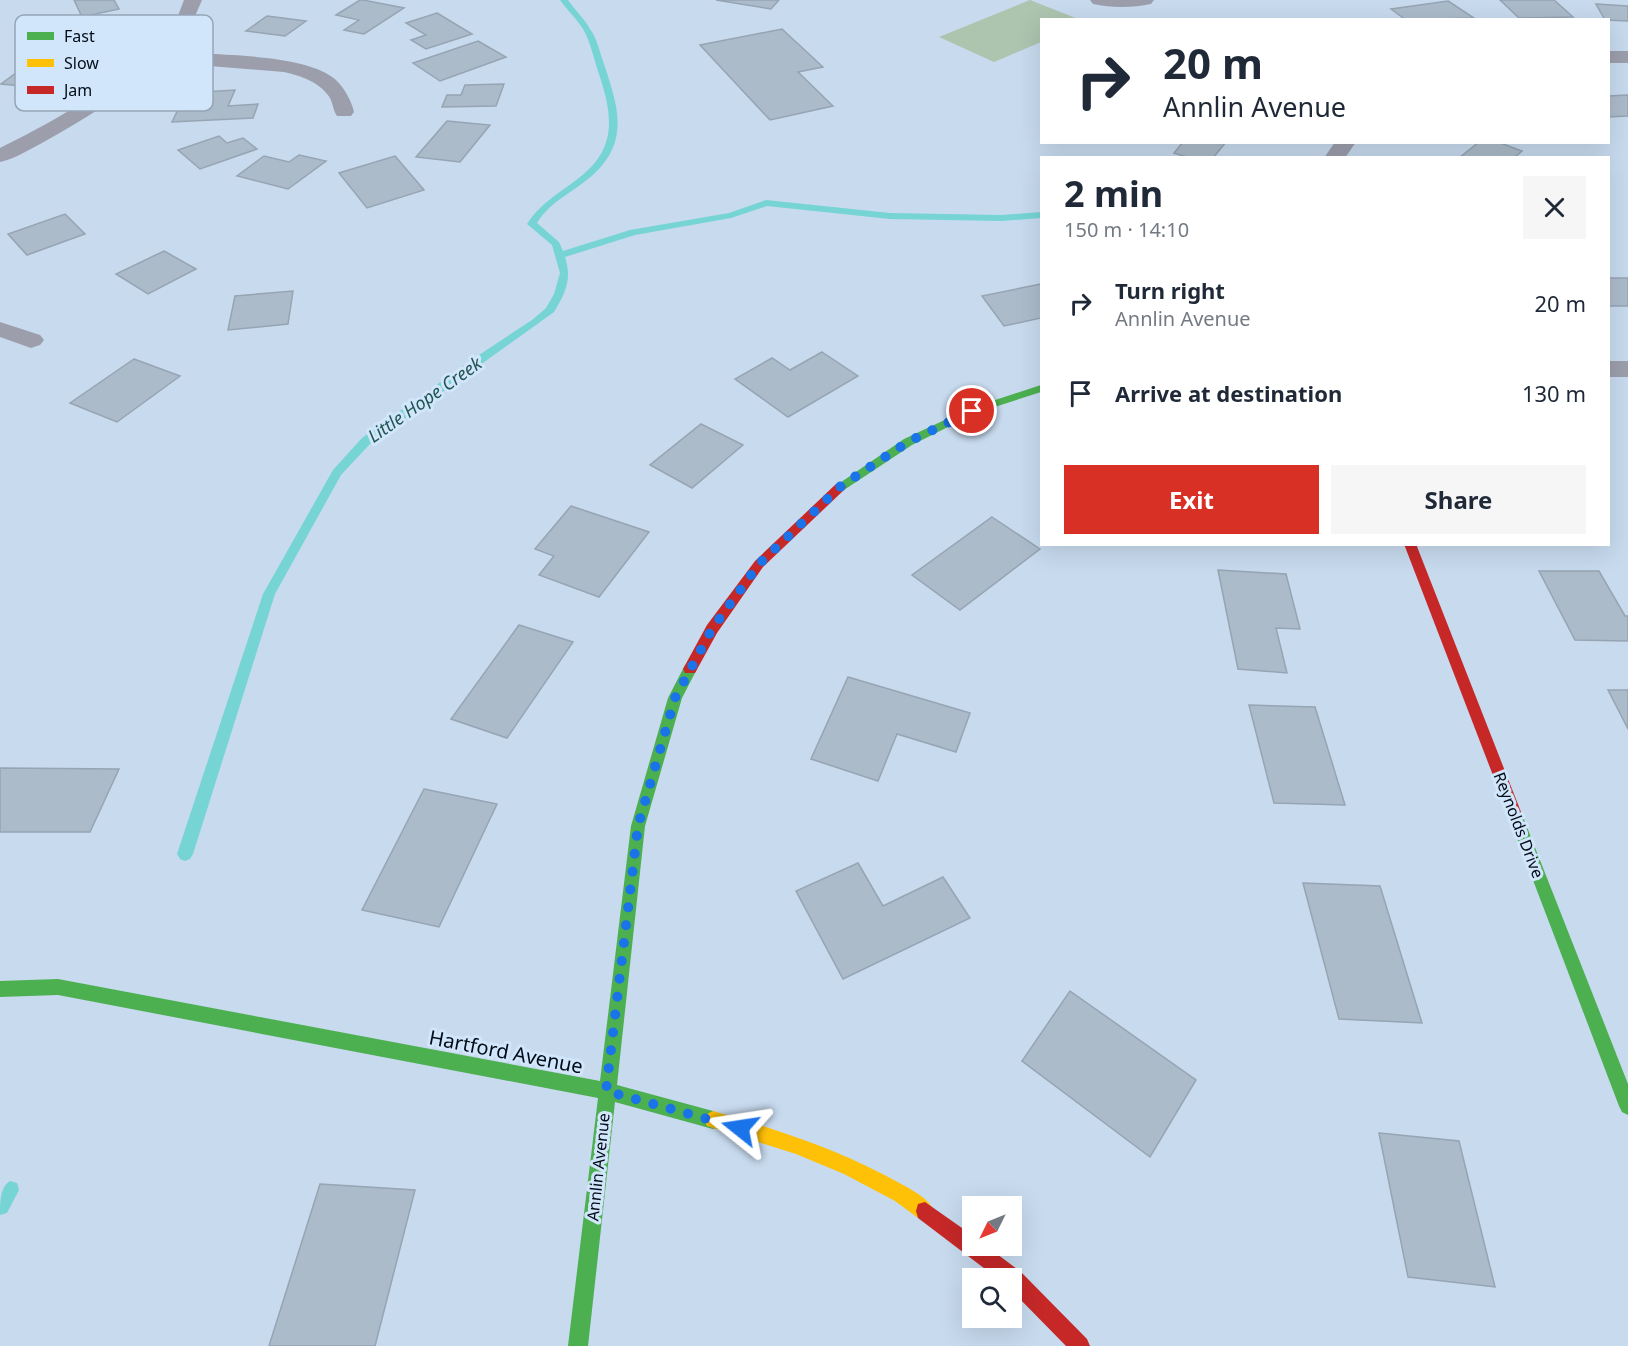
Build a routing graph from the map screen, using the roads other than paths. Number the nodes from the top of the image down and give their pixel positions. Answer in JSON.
{"nodes":[{"id":1,"x":193,"y":0,"type":"edge"},
{"id":2,"x":1099,"y":0,"type":"edge"},
{"id":3,"x":1145,"y":0,"type":"edge"},
{"id":4,"x":189,"y":15,"type":"edge"},
{"id":5,"x":1610,"y":57,"type":"edge"},
{"id":6,"x":1628,"y":57,"type":"edge"},
{"id":7,"x":213,"y":60,"type":"edge"},
{"id":8,"x":81,"y":111,"type":"edge"},
{"id":9,"x":344,"y":112,"type":"dead end"},
{"id":10,"x":0,"y":156,"type":"edge"},
{"id":11,"x":0,"y":329,"type":"edge"},
{"id":12,"x":31,"y":340,"type":"dead end"},
{"id":13,"x":1610,"y":369,"type":"edge"},
{"id":14,"x":1628,"y":369,"type":"edge"},
{"id":15,"x":1040,"y":388,"type":"edge"},
{"id":16,"x":1411,"y":546,"type":"edge"},
{"id":17,"x":0,"y":989,"type":"edge"},
{"id":18,"x":606,"y":1091,"type":"junction"},
{"id":19,"x":1628,"y":1106,"type":"edge"},
{"id":20,"x":578,"y":1346,"type":"edge"},
{"id":21,"x":1080,"y":1346,"type":"edge"}],
"edges":[{"from":1,"to":4,"type":"street"},
{"from":2,"to":3,"type":"street"},
{"from":5,"to":6,"type":"street"},
{"from":7,"to":9,"type":"street"},
{"from":8,"to":10,"type":"street"},
{"from":11,"to":12,"type":"street"},
{"from":13,"to":14,"type":"street"},
{"from":15,"to":18,"type":"street","name":"Annlin Avenue"},
{"from":16,"to":19,"type":"street","name":"Reynolds Drive"},
{"from":17,"to":18,"type":"street","name":"Hartford Avenue"},
{"from":18,"to":20,"type":"street","name":"Annlin Avenue"},
{"from":18,"to":21,"type":"street","name":"Hartford Avenue"}]}
